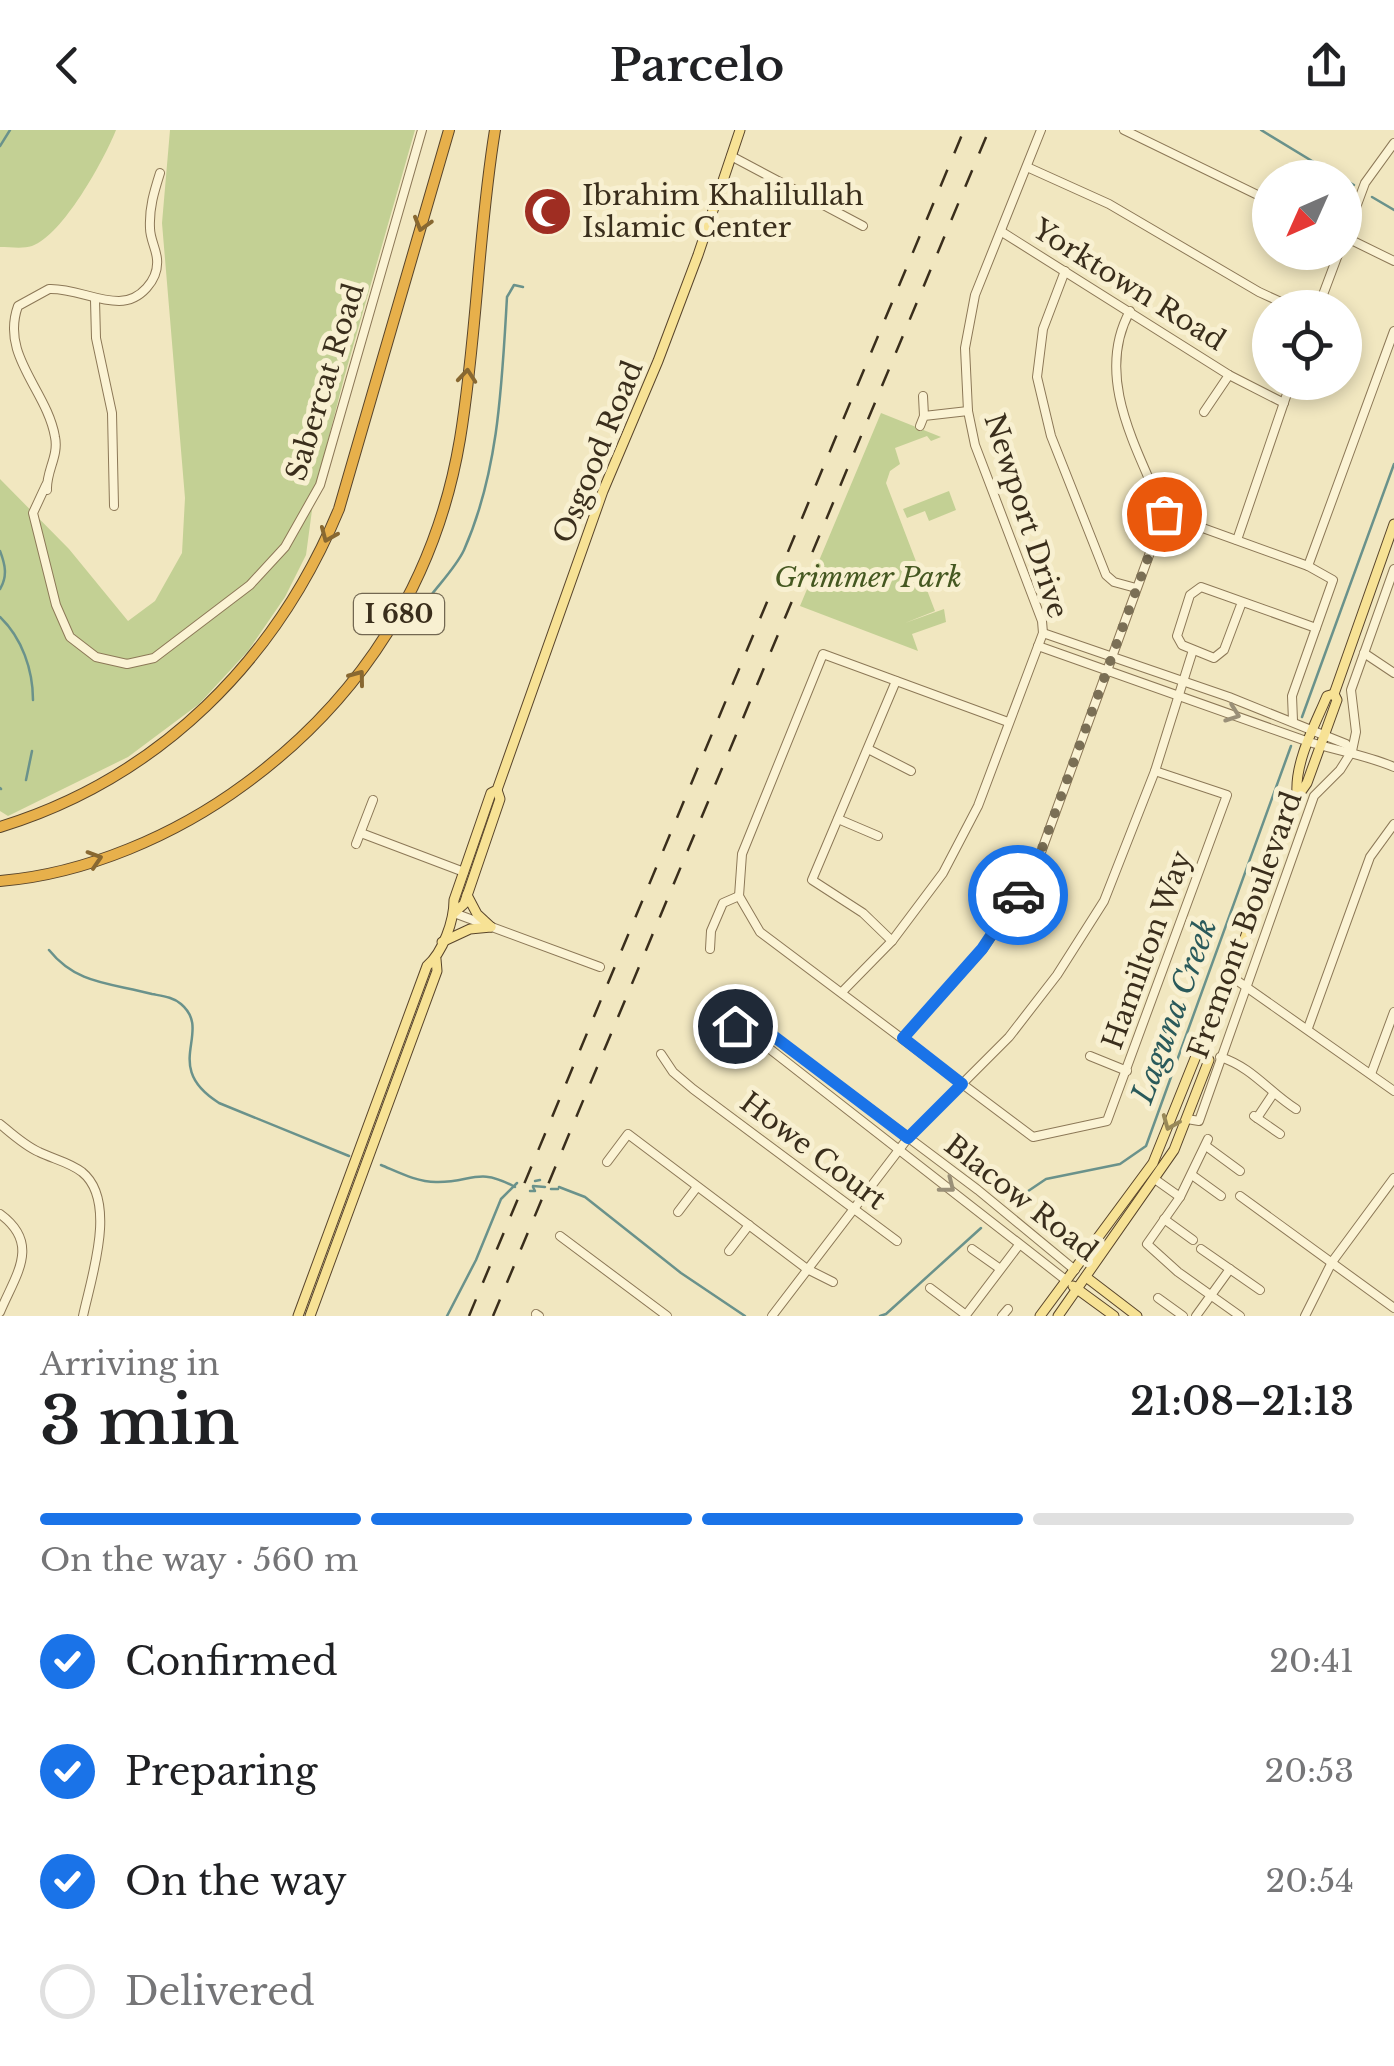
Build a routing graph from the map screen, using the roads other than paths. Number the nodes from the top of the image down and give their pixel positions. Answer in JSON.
{"nodes":[{"id":1,"x":422,"y":130,"type":"edge"},
{"id":2,"x":449,"y":130,"type":"edge"},
{"id":3,"x":494,"y":130,"type":"edge"},
{"id":4,"x":740,"y":130,"type":"edge"},
{"id":5,"x":1041,"y":130,"type":"edge"},
{"id":6,"x":1124,"y":130,"type":"edge"},
{"id":7,"x":1394,"y":143,"type":"edge"},
{"id":8,"x":731,"y":156,"type":"junction"},
{"id":9,"x":1026,"y":167,"type":"junction"},
{"id":10,"x":160,"y":174,"type":"dead end"},
{"id":11,"x":1362,"y":191,"type":"edge"},
{"id":12,"x":1252,"y":192,"type":"edge"},
{"id":13,"x":863,"y":226,"type":"dead end"},
{"id":14,"x":1002,"y":232,"type":"junction"},
{"id":15,"x":1362,"y":245,"type":"edge"},
{"id":16,"x":1394,"y":261,"type":"edge"},
{"id":17,"x":1066,"y":270,"type":"junction"},
{"id":18,"x":1256,"y":290,"type":"edge"},
{"id":19,"x":94,"y":300,"type":"junction"},
{"id":20,"x":1130,"y":311,"type":"junction"},
{"id":21,"x":1394,"y":331,"type":"edge"},
{"id":22,"x":1229,"y":375,"type":"junction"},
{"id":23,"x":923,"y":396,"type":"dead end"},
{"id":24,"x":1285,"y":400,"type":"edge"},
{"id":25,"x":1284,"y":403,"type":"junction"},
{"id":26,"x":968,"y":411,"type":"junction"},
{"id":27,"x":1204,"y":412,"type":"dead end"},
{"id":28,"x":114,"y":506,"type":"dead end"},
{"id":29,"x":1164,"y":514,"type":"junction"},
{"id":30,"x":1394,"y":524,"type":"edge"},
{"id":31,"x":1237,"y":540,"type":"junction"},
{"id":32,"x":1308,"y":566,"type":"junction"},
{"id":33,"x":1394,"y":570,"type":"edge"},
{"id":34,"x":1392,"y":582,"type":"edge"},
{"id":35,"x":1136,"y":588,"type":"junction"},
{"id":36,"x":1242,"y":602,"type":"junction"},
{"id":37,"x":1316,"y":628,"type":"junction"},
{"id":38,"x":1043,"y":633,"type":"junction"},
{"id":39,"x":1038,"y":646,"type":"junction"},
{"id":40,"x":1194,"y":650,"type":"junction"},
{"id":41,"x":1364,"y":652,"type":"junction"},
{"id":42,"x":1111,"y":658,"type":"junction"},
{"id":43,"x":1107,"y":670,"type":"junction"},
{"id":44,"x":1394,"y":673,"type":"edge"},
{"id":45,"x":896,"y":681,"type":"junction"},
{"id":46,"x":1184,"y":682,"type":"junction"},
{"id":47,"x":1334,"y":694,"type":"junction"},
{"id":48,"x":1182,"y":696,"type":"junction"},
{"id":49,"x":1292,"y":696,"type":"junction"},
{"id":50,"x":1276,"y":714,"type":"junction"},
{"id":51,"x":1293,"y":721,"type":"junction"},
{"id":52,"x":1008,"y":722,"type":"junction"},
{"id":53,"x":1314,"y":730,"type":"junction"},
{"id":54,"x":1325,"y":734,"type":"junction"},
{"id":55,"x":1309,"y":742,"type":"junction"},
{"id":56,"x":1320,"y":746,"type":"junction"},
{"id":57,"x":868,"y":749,"type":"junction"},
{"id":58,"x":1352,"y":751,"type":"junction"},
{"id":59,"x":1394,"y":767,"type":"edge"},
{"id":60,"x":911,"y":770,"type":"dead end"},
{"id":61,"x":1155,"y":771,"type":"junction"},
{"id":62,"x":497,"y":790,"type":"junction"},
{"id":63,"x":1297,"y":793,"type":"junction"},
{"id":64,"x":373,"y":800,"type":"dead end"},
{"id":65,"x":838,"y":820,"type":"junction"},
{"id":66,"x":1394,"y":824,"type":"edge"},
{"id":67,"x":0,"y":827,"type":"edge"},
{"id":68,"x":361,"y":833,"type":"junction"},
{"id":69,"x":878,"y":836,"type":"dead end"},
{"id":70,"x":356,"y":844,"type":"dead end"},
{"id":71,"x":464,"y":872,"type":"junction"},
{"id":72,"x":0,"y":881,"type":"edge"},
{"id":73,"x":468,"y":895,"type":"junction"},
{"id":74,"x":739,"y":896,"type":"junction"},
{"id":75,"x":454,"y":913,"type":"junction"},
{"id":76,"x":491,"y":927,"type":"junction"},
{"id":77,"x":892,"y":940,"type":"junction"},
{"id":78,"x":442,"y":942,"type":"junction"},
{"id":79,"x":710,"y":948,"type":"dead end"},
{"id":80,"x":436,"y":958,"type":"junction"},
{"id":81,"x":600,"y":966,"type":"dead end"},
{"id":82,"x":1232,"y":976,"type":"junction"},
{"id":83,"x":1246,"y":984,"type":"junction"},
{"id":84,"x":842,"y":992,"type":"junction"},
{"id":85,"x":1394,"y":1012,"type":"edge"},
{"id":86,"x":1308,"y":1028,"type":"junction"},
{"id":87,"x":402,"y":1032,"type":"junction"},
{"id":88,"x":903,"y":1038,"type":"junction"},
{"id":89,"x":1204,"y":1053,"type":"junction"},
{"id":90,"x":661,"y":1054,"type":"dead end"},
{"id":91,"x":1090,"y":1056,"type":"dead end"},
{"id":92,"x":1220,"y":1057,"type":"junction"},
{"id":93,"x":400,"y":1068,"type":"junction"},
{"id":94,"x":1126,"y":1071,"type":"junction"},
{"id":95,"x":1371,"y":1074,"type":"junction"},
{"id":96,"x":962,"y":1084,"type":"junction"},
{"id":97,"x":1394,"y":1091,"type":"edge"},
{"id":98,"x":1273,"y":1094,"type":"junction"},
{"id":99,"x":1296,"y":1109,"type":"dead end"},
{"id":100,"x":1187,"y":1119,"type":"junction"},
{"id":101,"x":0,"y":1124,"type":"edge"},
{"id":102,"x":1280,"y":1134,"type":"dead end"},
{"id":103,"x":908,"y":1138,"type":"junction"},
{"id":104,"x":900,"y":1149,"type":"junction"},
{"id":105,"x":361,"y":1161,"type":"junction"},
{"id":106,"x":607,"y":1162,"type":"dead end"},
{"id":107,"x":1240,"y":1171,"type":"dead end"},
{"id":108,"x":1192,"y":1175,"type":"junction"},
{"id":109,"x":1394,"y":1178,"type":"edge"},
{"id":110,"x":1156,"y":1180,"type":"junction"},
{"id":111,"x":698,"y":1187,"type":"junction"},
{"id":112,"x":1390,"y":1191,"type":"edge"},
{"id":113,"x":1221,"y":1196,"type":"dead end"},
{"id":114,"x":1240,"y":1196,"type":"dead end"},
{"id":115,"x":1180,"y":1198,"type":"junction"},
{"id":116,"x":853,"y":1209,"type":"junction"},
{"id":117,"x":344,"y":1210,"type":"junction"},
{"id":118,"x":678,"y":1212,"type":"dead end"},
{"id":119,"x":0,"y":1214,"type":"edge"},
{"id":120,"x":1164,"y":1219,"type":"junction"},
{"id":121,"x":749,"y":1225,"type":"junction"},
{"id":122,"x":560,"y":1236,"type":"dead end"},
{"id":123,"x":1193,"y":1240,"type":"dead end"},
{"id":124,"x":896,"y":1241,"type":"dead end"},
{"id":125,"x":1019,"y":1245,"type":"junction"},
{"id":126,"x":972,"y":1249,"type":"dead end"},
{"id":127,"x":1201,"y":1249,"type":"dead end"},
{"id":128,"x":729,"y":1251,"type":"dead end"},
{"id":129,"x":1332,"y":1262,"type":"junction"},
{"id":130,"x":1000,"y":1268,"type":"junction"},
{"id":131,"x":807,"y":1269,"type":"junction"},
{"id":132,"x":1075,"y":1270,"type":"junction"},
{"id":133,"x":1230,"y":1270,"type":"junction"},
{"id":134,"x":1087,"y":1278,"type":"junction"},
{"id":135,"x":1066,"y":1281,"type":"junction"},
{"id":136,"x":833,"y":1282,"type":"dead end"},
{"id":137,"x":930,"y":1288,"type":"dead end"},
{"id":138,"x":1077,"y":1290,"type":"junction"},
{"id":139,"x":1260,"y":1290,"type":"dead end"},
{"id":140,"x":1211,"y":1296,"type":"junction"},
{"id":141,"x":1158,"y":1298,"type":"dead end"},
{"id":142,"x":653,"y":1306,"type":"junction"},
{"id":143,"x":1394,"y":1308,"type":"edge"},
{"id":144,"x":0,"y":1312,"type":"edge"},
{"id":145,"x":82,"y":1316,"type":"edge"},
{"id":146,"x":298,"y":1316,"type":"edge"},
{"id":147,"x":310,"y":1316,"type":"edge"},
{"id":148,"x":646,"y":1316,"type":"edge"},
{"id":149,"x":666,"y":1316,"type":"edge"},
{"id":150,"x":772,"y":1316,"type":"edge"},
{"id":151,"x":966,"y":1316,"type":"edge"},
{"id":152,"x":1040,"y":1316,"type":"edge"},
{"id":153,"x":1058,"y":1316,"type":"edge"},
{"id":154,"x":1114,"y":1316,"type":"edge"},
{"id":155,"x":1137,"y":1316,"type":"edge"},
{"id":156,"x":1183,"y":1316,"type":"edge"},
{"id":157,"x":1196,"y":1316,"type":"edge"},
{"id":158,"x":1240,"y":1316,"type":"edge"},
{"id":159,"x":1304,"y":1316,"type":"edge"}],
"edges":[{"from":1,"to":19,"type":"street","name":"Sabercat Road"},
{"from":2,"to":67,"type":"highway","one_way":true},
{"from":72,"to":3,"type":"highway","number":"I 680","one_way":true},
{"from":4,"to":8,"type":"main road","name":"Osgood Road"},
{"from":5,"to":9,"type":"street","name":"Newport Drive"},
{"from":6,"to":12,"type":"street"},
{"from":7,"to":11,"type":"street"},
{"from":8,"to":13,"type":"street"},
{"from":8,"to":62,"type":"main road","name":"Osgood Road"},
{"from":9,"to":14,"type":"street","name":"Newport Drive"},
{"from":9,"to":18,"type":"street"},
{"from":10,"to":19,"type":"street"},
{"from":14,"to":17,"type":"street","name":"Yorktown Road"},
{"from":14,"to":26,"type":"street","name":"Newport Drive"},
{"from":15,"to":16,"type":"street"},
{"from":17,"to":20,"type":"street","name":"Yorktown Road"},
{"from":17,"to":35,"type":"street"},
{"from":19,"to":28,"type":"street"},
{"from":20,"to":22,"type":"street","name":"Yorktown Road"},
{"from":20,"to":29,"type":"street"},
{"from":21,"to":32,"type":"street"},
{"from":22,"to":25,"type":"street","name":"Yorktown Road"},
{"from":22,"to":27,"type":"street"},
{"from":23,"to":26,"type":"street"},
{"from":24,"to":25,"type":"street"},
{"from":25,"to":31,"type":"street"},
{"from":26,"to":38,"type":"street","name":"Newport Drive"},
{"from":29,"to":31,"type":"street"},
{"from":29,"to":35,"type":"street"},
{"from":30,"to":47,"type":"main road","name":"Fremont Boulevard"},
{"from":31,"to":32,"type":"street"},
{"from":32,"to":37,"type":"street"},
{"from":33,"to":34,"type":"street"},
{"from":34,"to":41,"type":"street"},
{"from":35,"to":42,"type":"street"},
{"from":36,"to":37,"type":"street"},
{"from":36,"to":40,"type":"street"},
{"from":36,"to":40,"type":"street"},
{"from":37,"to":49,"type":"street"},
{"from":38,"to":39,"type":"street","name":"Newport Drive"},
{"from":38,"to":42,"type":"street"},
{"from":39,"to":43,"type":"street"},
{"from":39,"to":52,"type":"street","name":"Newport Drive"},
{"from":40,"to":46,"type":"street"},
{"from":41,"to":44,"type":"street"},
{"from":41,"to":58,"type":"street"},
{"from":42,"to":43,"type":"street"},
{"from":42,"to":46,"type":"street"},
{"from":43,"to":48,"type":"street"},
{"from":43,"to":88,"type":"street"},
{"from":45,"to":52,"type":"street"},
{"from":45,"to":57,"type":"street"},
{"from":45,"to":74,"type":"street"},
{"from":46,"to":48,"type":"street"},
{"from":46,"to":50,"type":"street"},
{"from":47,"to":53,"type":"main road","name":"Fremont Boulevard"},
{"from":47,"to":54,"type":"main road","name":"Fremont Boulevard"},
{"from":48,"to":55,"type":"street","one_way":true},
{"from":48,"to":61,"type":"street"},
{"from":49,"to":50,"type":"street"},
{"from":49,"to":51,"type":"street"},
{"from":50,"to":51,"type":"street"},
{"from":51,"to":53,"type":"street"},
{"from":52,"to":77,"type":"street","name":"Newport Drive"},
{"from":53,"to":54,"type":"street"},
{"from":53,"to":55,"type":"main road","name":"Fremont Boulevard"},
{"from":54,"to":56,"type":"main road","name":"Fremont Boulevard"},
{"from":54,"to":58,"type":"street"},
{"from":55,"to":56,"type":"street"},
{"from":55,"to":63,"type":"main road","name":"Fremont Boulevard"},
{"from":56,"to":58,"type":"street"},
{"from":56,"to":63,"type":"main road","name":"Fremont Boulevard"},
{"from":57,"to":60,"type":"street"},
{"from":57,"to":65,"type":"street"},
{"from":58,"to":59,"type":"street"},
{"from":58,"to":83,"type":"street","name":"Fremont Boulevard"},
{"from":61,"to":94,"type":"street","name":"Hamilton Way"},
{"from":61,"to":96,"type":"street"},
{"from":62,"to":71,"type":"main road","name":"Osgood Road"},
{"from":62,"to":73,"type":"main road","name":"Osgood Road"},
{"from":63,"to":82,"type":"main road","name":"Fremont Boulevard"},
{"from":64,"to":68,"type":"street"},
{"from":65,"to":69,"type":"street"},
{"from":65,"to":77,"type":"street"},
{"from":66,"to":86,"type":"street"},
{"from":68,"to":70,"type":"street"},
{"from":68,"to":71,"type":"street"},
{"from":71,"to":75,"type":"main road","name":"Osgood Road"},
{"from":73,"to":75,"type":"main road","name":"Osgood Road"},
{"from":73,"to":76,"type":"main road"},
{"from":74,"to":79,"type":"street"},
{"from":74,"to":84,"type":"street"},
{"from":75,"to":76,"type":"street"},
{"from":75,"to":78,"type":"main road","name":"Osgood Road"},
{"from":76,"to":78,"type":"main road"},
{"from":76,"to":81,"type":"street"},
{"from":77,"to":84,"type":"street","name":"Newport Drive"},
{"from":78,"to":80,"type":"main road","name":"Osgood Road"},
{"from":80,"to":87,"type":"main road","name":"Osgood Road"},
{"from":80,"to":93,"type":"main road","name":"Osgood Road"},
{"from":82,"to":83,"type":"street"},
{"from":82,"to":89,"type":"main road","name":"Fremont Boulevard"},
{"from":83,"to":86,"type":"street"},
{"from":83,"to":92,"type":"street","name":"Fremont Boulevard"},
{"from":84,"to":88,"type":"street"},
{"from":85,"to":95,"type":"street"},
{"from":86,"to":95,"type":"street"},
{"from":87,"to":93,"type":"main road"},
{"from":87,"to":105,"type":"main road","name":"Osgood Road"},
{"from":88,"to":96,"type":"street"},
{"from":89,"to":100,"type":"main road","name":"Fremont Boulevard"},
{"from":89,"to":132,"type":"main road","name":"Fremont Boulevard","one_way":true},
{"from":90,"to":116,"type":"street","name":"Howe Court"},
{"from":91,"to":94,"type":"street"},
{"from":92,"to":98,"type":"street"},
{"from":92,"to":100,"type":"street","name":"Fremont Boulevard"},
{"from":93,"to":105,"type":"main road","name":"Osgood Road"},
{"from":94,"to":96,"type":"street","name":"Hamilton Way"},
{"from":95,"to":97,"type":"street"},
{"from":96,"to":103,"type":"street"},
{"from":98,"to":99,"type":"street"},
{"from":98,"to":102,"type":"street"},
{"from":100,"to":110,"type":"main road","name":"Fremont Boulevard"},
{"from":101,"to":145,"type":"street"},
{"from":103,"to":104,"type":"street"},
{"from":103,"to":104,"type":"street","name":"Blacow Road"},
{"from":103,"to":132,"type":"street","name":"Blacow Road"},
{"from":104,"to":116,"type":"street"},
{"from":104,"to":125,"type":"street","name":"Blacow Road","one_way":true},
{"from":105,"to":117,"type":"main road","name":"Osgood Road"},
{"from":106,"to":111,"type":"street"},
{"from":107,"to":108,"type":"street"},
{"from":108,"to":113,"type":"street"},
{"from":108,"to":115,"type":"street"},
{"from":109,"to":112,"type":"street"},
{"from":110,"to":115,"type":"street"},
{"from":110,"to":134,"type":"main road","name":"Fremont Boulevard"},
{"from":111,"to":118,"type":"street"},
{"from":111,"to":121,"type":"street"},
{"from":112,"to":129,"type":"street"},
{"from":114,"to":129,"type":"street"},
{"from":115,"to":120,"type":"street"},
{"from":116,"to":124,"type":"street","name":"Howe Court"},
{"from":116,"to":131,"type":"street"},
{"from":117,"to":146,"type":"main road","name":"Osgood Road"},
{"from":117,"to":147,"type":"main road","name":"Osgood Road"},
{"from":119,"to":144,"type":"street"},
{"from":120,"to":123,"type":"street"},
{"from":120,"to":140,"type":"street"},
{"from":121,"to":128,"type":"street"},
{"from":121,"to":131,"type":"street"},
{"from":122,"to":142,"type":"street"},
{"from":125,"to":130,"type":"street"},
{"from":125,"to":135,"type":"street","name":"Blacow Road"},
{"from":126,"to":130,"type":"street"},
{"from":127,"to":133,"type":"street"},
{"from":129,"to":143,"type":"street"},
{"from":129,"to":159,"type":"street"},
{"from":130,"to":151,"type":"street"},
{"from":131,"to":136,"type":"street"},
{"from":131,"to":150,"type":"street"},
{"from":132,"to":134,"type":"main road","name":"Blacow Road"},
{"from":132,"to":135,"type":"main road","name":"Fremont Boulevard"},
{"from":133,"to":139,"type":"street"},
{"from":133,"to":140,"type":"street"},
{"from":134,"to":138,"type":"main road","name":"Fremont Boulevard"},
{"from":134,"to":155,"type":"main road","name":"Blacow Road"},
{"from":135,"to":138,"type":"main road","name":"Blacow Road"},
{"from":135,"to":152,"type":"main road","name":"Fremont Boulevard"},
{"from":137,"to":151,"type":"street"},
{"from":138,"to":153,"type":"main road","name":"Fremont Boulevard"},
{"from":138,"to":154,"type":"main road","name":"Blacow Road"},
{"from":140,"to":157,"type":"street"},
{"from":140,"to":158,"type":"street"},
{"from":141,"to":156,"type":"street"},
{"from":142,"to":148,"type":"street"},
{"from":142,"to":149,"type":"street"}]}
